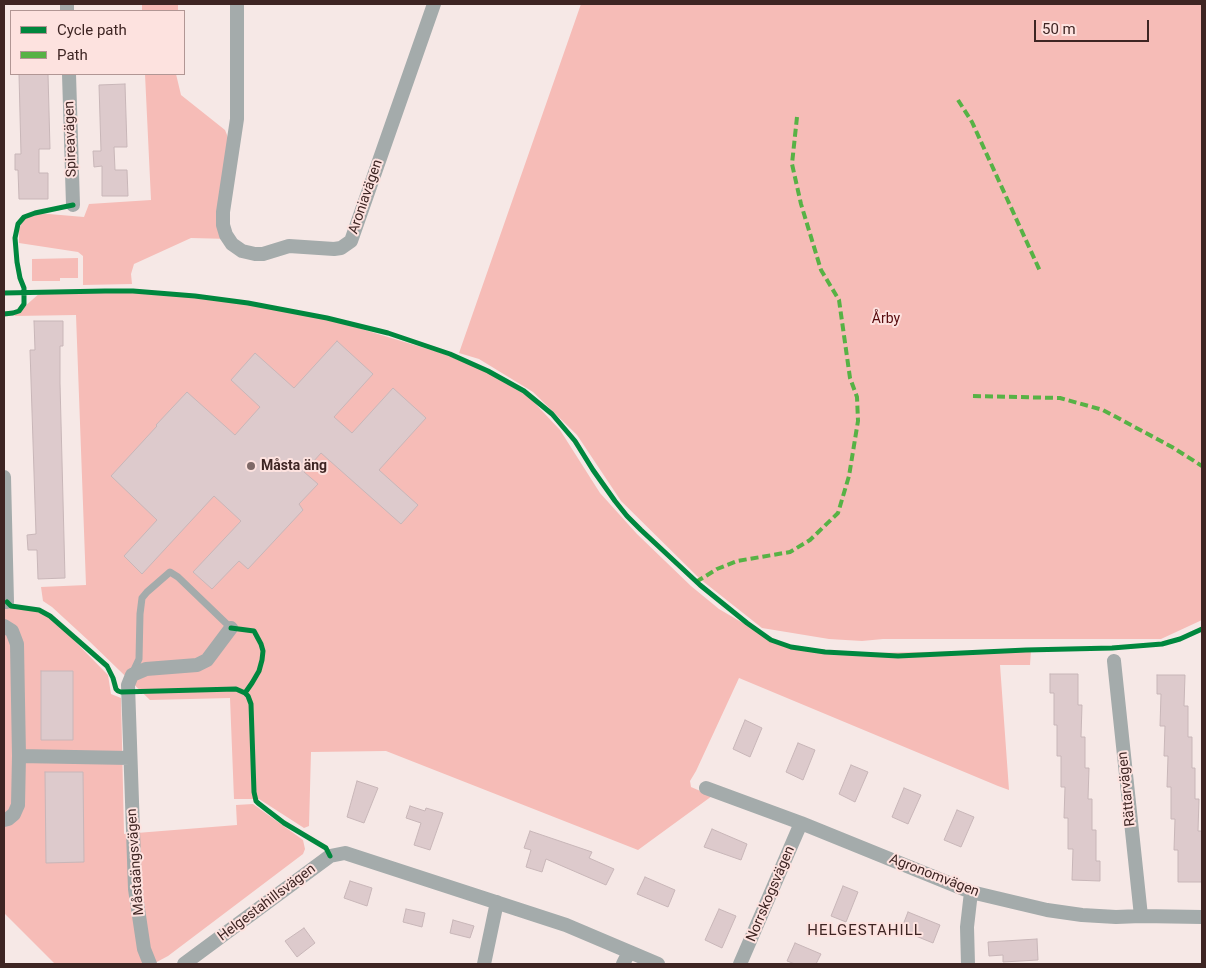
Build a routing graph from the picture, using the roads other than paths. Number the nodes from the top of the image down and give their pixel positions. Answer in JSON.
{"nodes":[{"id":1,"x":237,"y":4,"type":"edge"},
{"id":2,"x":434,"y":4,"type":"edge"},
{"id":3,"x":69,"y":75,"type":"edge"},
{"id":4,"x":73,"y":205,"type":"dead end"},
{"id":5,"x":4,"y":477,"type":"edge"},
{"id":6,"x":5,"y":602,"type":"edge"},
{"id":7,"x":4,"y":626,"type":"edge"},
{"id":8,"x":231,"y":628,"type":"joint"},
{"id":9,"x":1114,"y":661,"type":"dead end"},
{"id":10,"x":132,"y":675,"type":"junction"},
{"id":11,"x":19,"y":756,"type":"junction"},
{"id":12,"x":130,"y":758,"type":"junction"},
{"id":13,"x":706,"y":788,"type":"dead end"},
{"id":14,"x":4,"y":820,"type":"edge"},
{"id":15,"x":801,"y":823,"type":"junction"},
{"id":16,"x":971,"y":892,"type":"junction"},
{"id":17,"x":497,"y":902,"type":"junction"},
{"id":18,"x":1141,"y":916,"type":"junction"},
{"id":19,"x":1202,"y":917,"type":"edge"},
{"id":20,"x":626,"y":958,"type":"edge"},
{"id":21,"x":150,"y":964,"type":"edge"},
{"id":22,"x":184,"y":964,"type":"edge"},
{"id":23,"x":484,"y":964,"type":"edge"},
{"id":24,"x":658,"y":964,"type":"edge"},
{"id":25,"x":740,"y":964,"type":"edge"},
{"id":26,"x":968,"y":964,"type":"edge"}],
"edges":[{"from":1,"to":2,"type":"street","name":"Aroniavägen"},
{"from":3,"to":4,"type":"street","name":"Spireavägen"},
{"from":5,"to":6,"type":"street"},
{"from":7,"to":11,"type":"street"},
{"from":8,"to":10,"type":"street"},
{"from":8,"to":10,"type":"lane"},
{"from":9,"to":18,"type":"street","name":"Rättarvägen"},
{"from":10,"to":12,"type":"street","name":"Måstaängsvägen"},
{"from":11,"to":12,"type":"street"},
{"from":11,"to":14,"type":"street"},
{"from":12,"to":21,"type":"street","name":"Måstaängsvägen"},
{"from":13,"to":15,"type":"street","name":"Agronomvägen"},
{"from":15,"to":16,"type":"street","name":"Agronomvägen"},
{"from":15,"to":25,"type":"street","name":"Norrskogsvägen"},
{"from":16,"to":18,"type":"street","name":"Agronomvägen"},
{"from":16,"to":26,"type":"street"},
{"from":17,"to":20,"type":"street","name":"Helgestahillsvägen"},
{"from":17,"to":22,"type":"street","name":"Helgestahillsvägen"},
{"from":17,"to":23,"type":"street"},
{"from":18,"to":19,"type":"street","name":"Agronomvägen"},
{"from":20,"to":24,"type":"street","name":"Helgestahillsvägen"}]}
